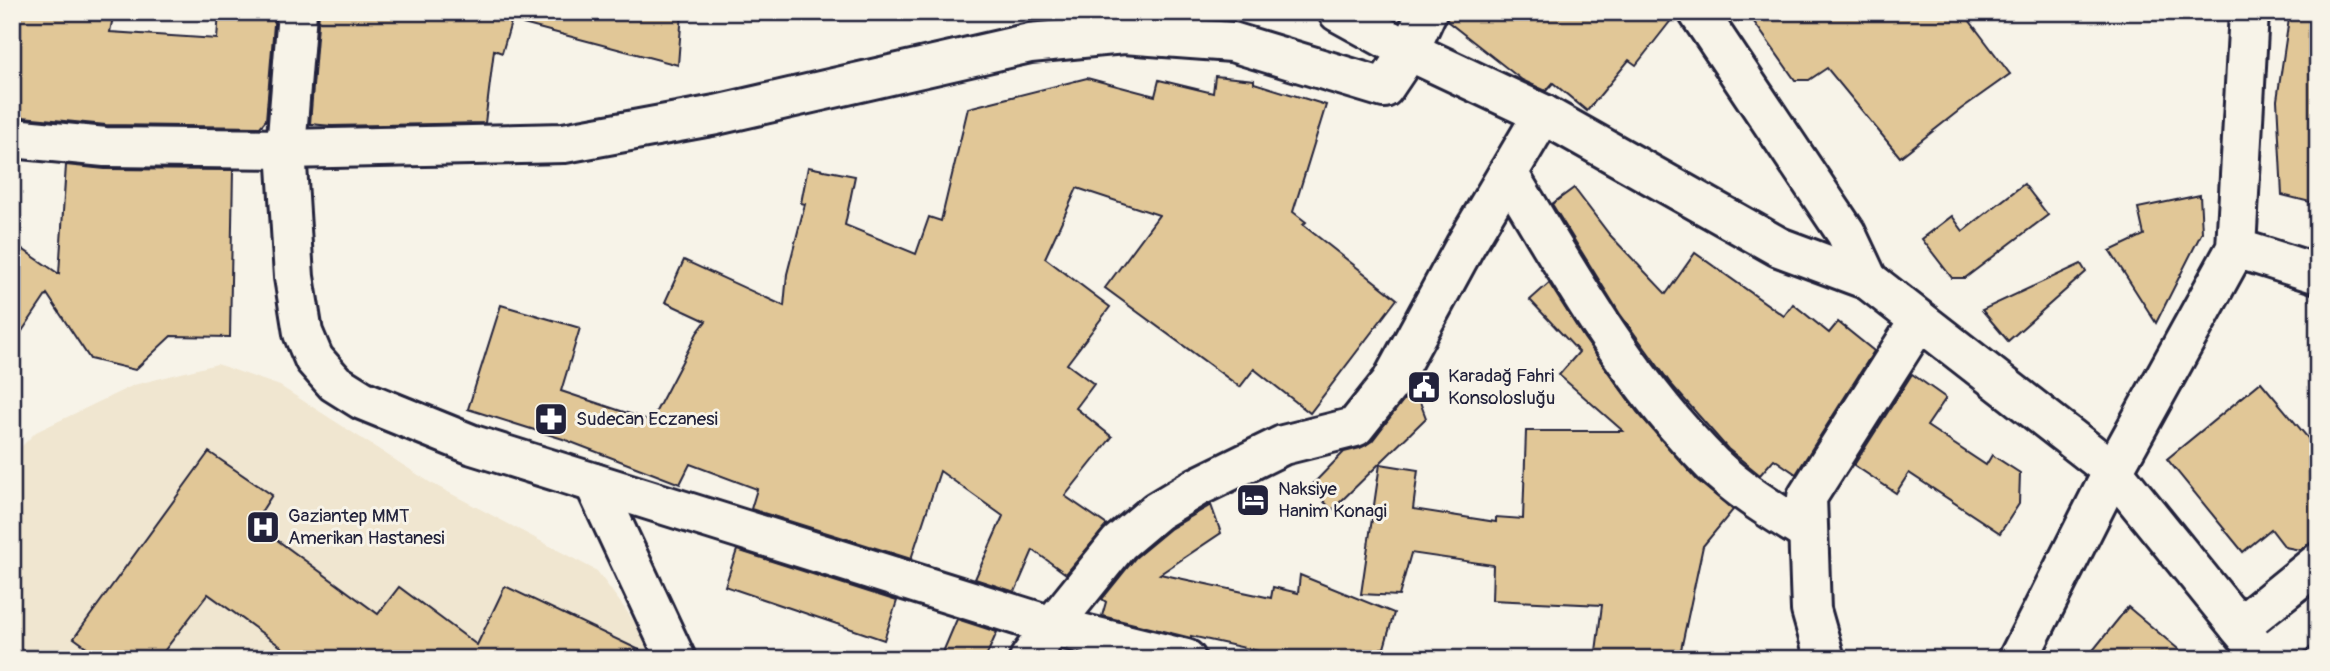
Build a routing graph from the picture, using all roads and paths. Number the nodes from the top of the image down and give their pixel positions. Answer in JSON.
{"nodes":[{"id":1,"x":297,"y":12,"type":"edge"},
{"id":2,"x":1339,"y":12,"type":"edge"},
{"id":3,"x":1427,"y":12,"type":"edge"},
{"id":4,"x":1698,"y":12,"type":"edge"},
{"id":5,"x":2249,"y":12,"type":"edge"},
{"id":6,"x":1409,"y":51,"type":"junction"},
{"id":7,"x":1543,"y":114,"type":"junction"},
{"id":8,"x":12,"y":138,"type":"edge"},
{"id":9,"x":286,"y":149,"type":"junction"},
{"id":10,"x":1508,"y":173,"type":"junction"},
{"id":11,"x":2236,"y":247,"type":"junction"},
{"id":12,"x":2318,"y":274,"type":"edge"},
{"id":13,"x":1868,"y":280,"type":"junction"},
{"id":14,"x":1919,"y":321,"type":"junction"},
{"id":15,"x":2113,"y":471,"type":"junction"},
{"id":16,"x":594,"y":483,"type":"junction"},
{"id":17,"x":1808,"y":533,"type":"junction"},
{"id":18,"x":2318,"y":563,"type":"edge"},
{"id":19,"x":2318,"y":616,"type":"edge"},
{"id":20,"x":1052,"y":626,"type":"junction"},
{"id":21,"x":2239,"y":627,"type":"junction"},
{"id":22,"x":2264,"y":658,"type":"edge"},
{"id":23,"x":676,"y":659,"type":"edge"},
{"id":24,"x":1029,"y":659,"type":"edge"},
{"id":25,"x":1186,"y":659,"type":"edge"},
{"id":26,"x":1825,"y":659,"type":"edge"},
{"id":27,"x":2018,"y":659,"type":"edge"}],
"edges":[{"from":1,"to":9,"type":"street"},
{"from":2,"to":6,"type":"street"},
{"from":3,"to":6,"type":"street"},
{"from":4,"to":13,"type":"street"},
{"from":5,"to":11,"type":"street"},
{"from":6,"to":7,"type":"street"},
{"from":6,"to":9,"type":"street"},
{"from":7,"to":10,"type":"street"},
{"from":7,"to":13,"type":"street"},
{"from":8,"to":9,"type":"street"},
{"from":9,"to":16,"type":"street"},
{"from":10,"to":17,"type":"street"},
{"from":10,"to":20,"type":"street"},
{"from":11,"to":12,"type":"street"},
{"from":11,"to":15,"type":"street"},
{"from":13,"to":14,"type":"street"},
{"from":14,"to":15,"type":"street"},
{"from":14,"to":17,"type":"street"},
{"from":15,"to":21,"type":"street"},
{"from":15,"to":27,"type":"street"},
{"from":16,"to":20,"type":"street"},
{"from":16,"to":23,"type":"street"},
{"from":17,"to":26,"type":"street"},
{"from":18,"to":21,"type":"street"},
{"from":19,"to":22,"type":"street"},
{"from":20,"to":24,"type":"street"},
{"from":20,"to":25,"type":"street"},
{"from":21,"to":22,"type":"street"}]}
